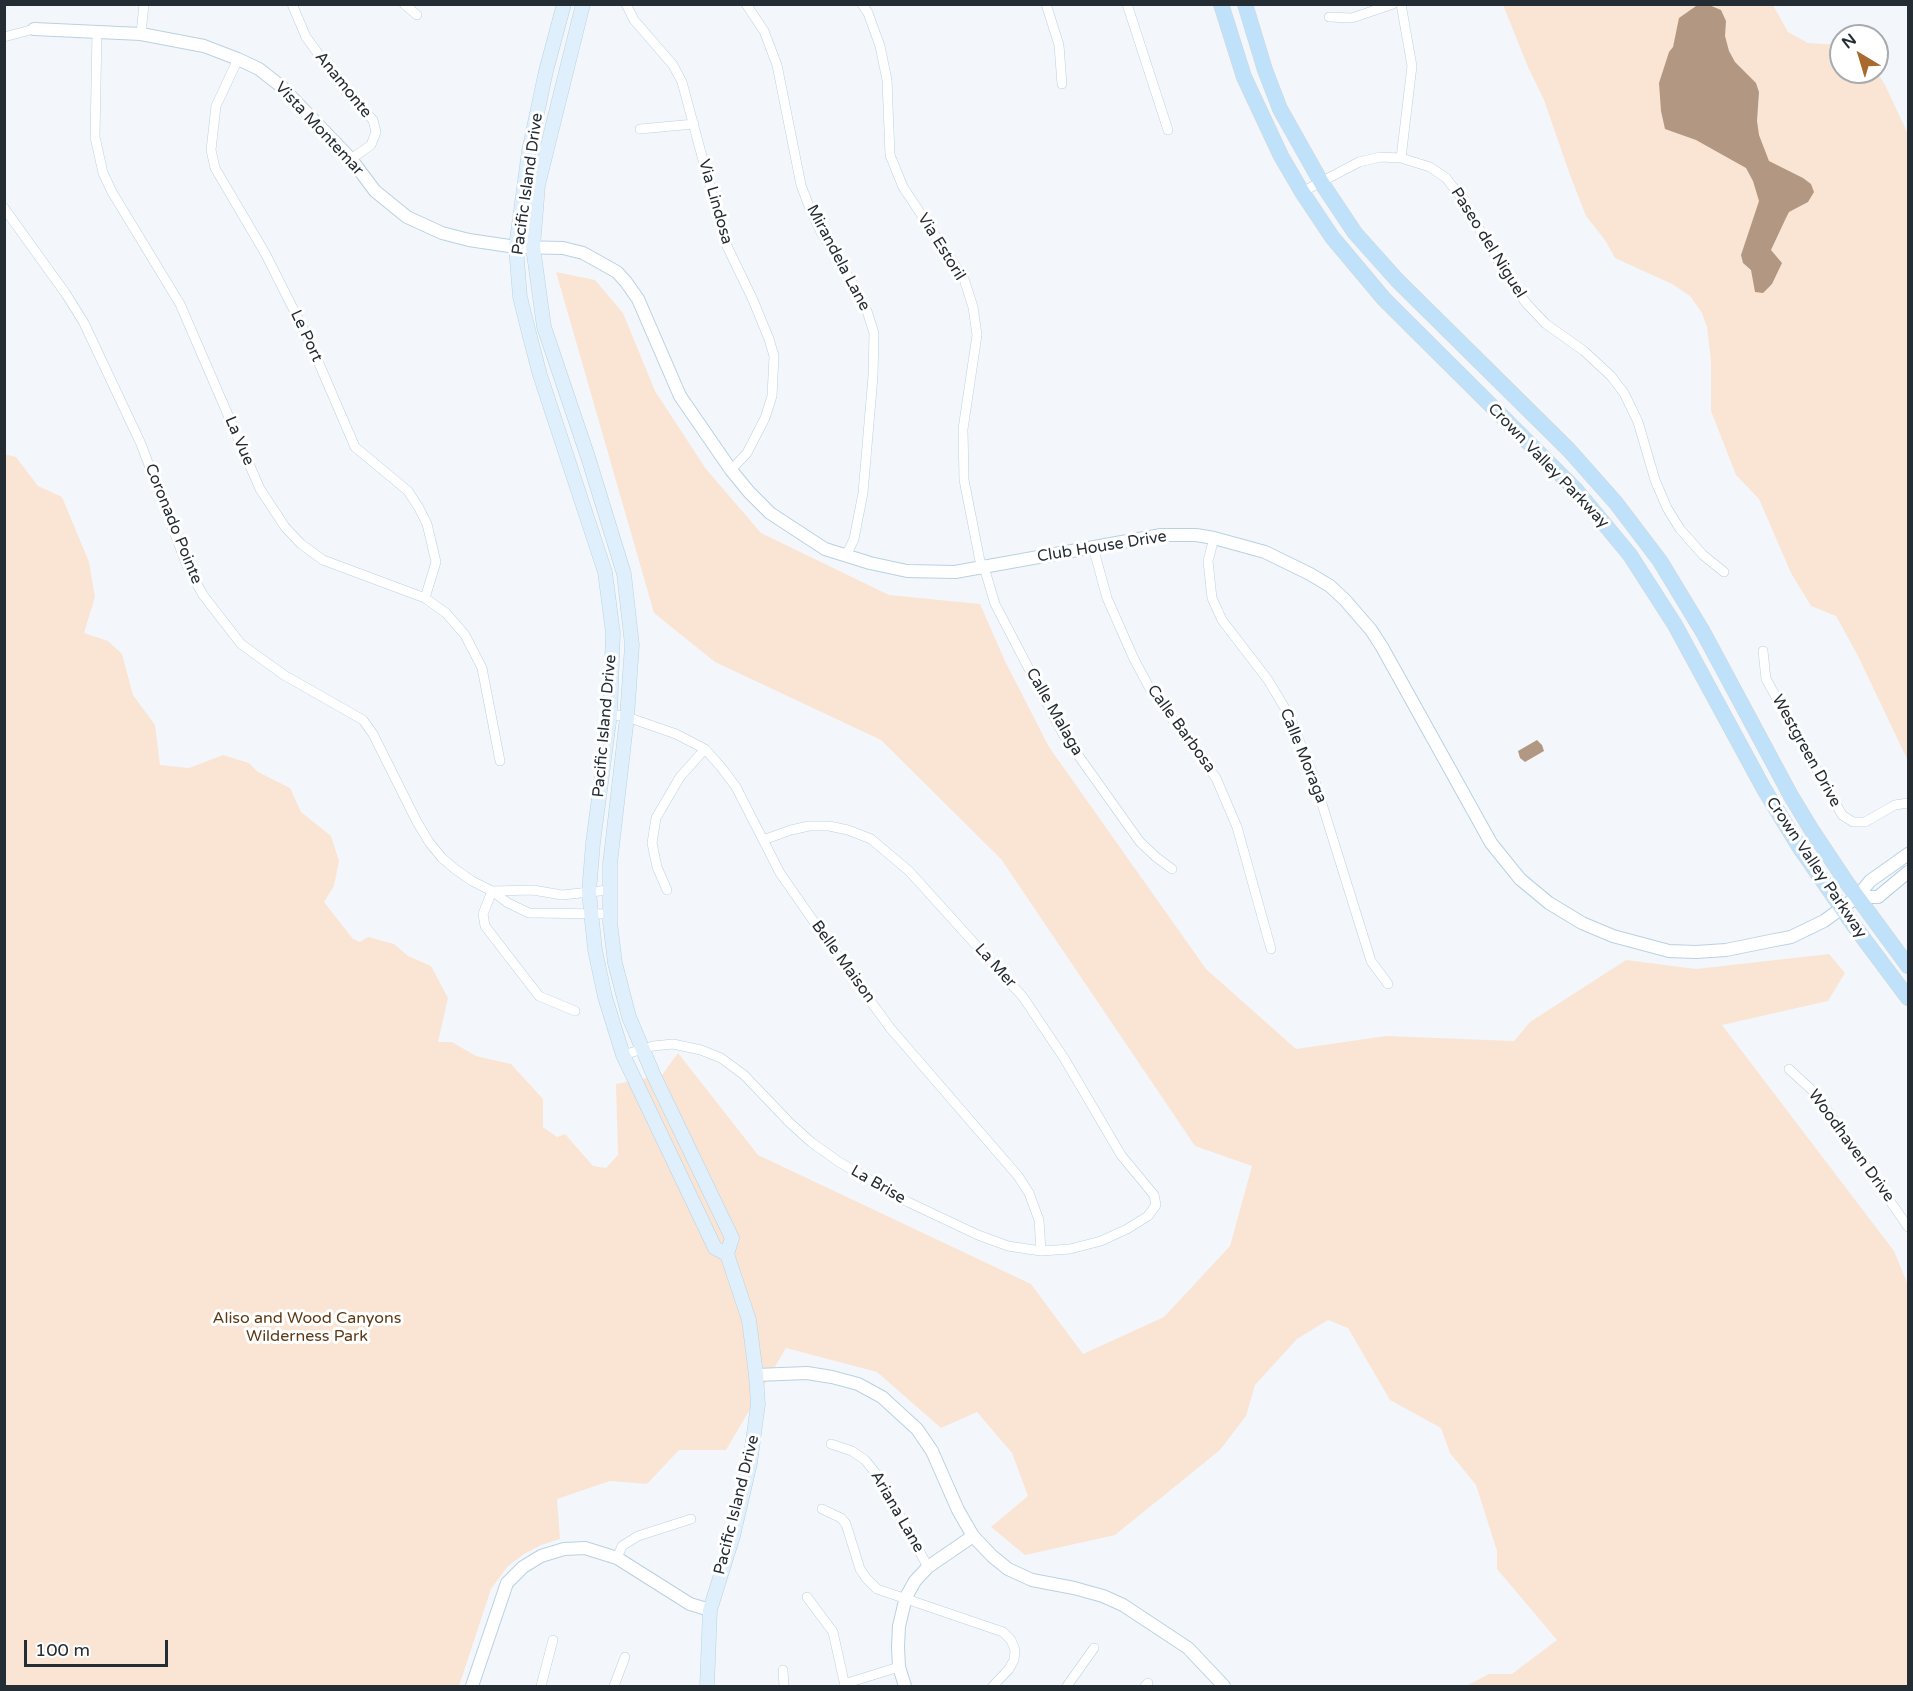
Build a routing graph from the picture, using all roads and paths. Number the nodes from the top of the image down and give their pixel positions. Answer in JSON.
{"nodes":[{"id":1,"x":144,"y":4,"type":"edge"},
{"id":2,"x":292,"y":4,"type":"edge"},
{"id":3,"x":404,"y":4,"type":"edge"},
{"id":4,"x":564,"y":4,"type":"edge"},
{"id":5,"x":583,"y":4,"type":"edge"},
{"id":6,"x":626,"y":4,"type":"edge"},
{"id":7,"x":746,"y":4,"type":"edge"},
{"id":8,"x":862,"y":4,"type":"edge"},
{"id":9,"x":1046,"y":4,"type":"edge"},
{"id":10,"x":1126,"y":4,"type":"edge"},
{"id":11,"x":1221,"y":4,"type":"edge"},
{"id":12,"x":1245,"y":4,"type":"edge"},
{"id":13,"x":1393,"y":4,"type":"edge"},
{"id":14,"x":1401,"y":4,"type":"edge"},
{"id":15,"x":417,"y":15,"type":"dead end"},
{"id":16,"x":1329,"y":17,"type":"dead end"},
{"id":17,"x":34,"y":28,"type":"joint"},
{"id":18,"x":97,"y":31,"type":"junction"},
{"id":19,"x":141,"y":34,"type":"junction"},
{"id":20,"x":4,"y":37,"type":"edge"},
{"id":21,"x":238,"y":59,"type":"junction"},
{"id":22,"x":1062,"y":84,"type":"dead end"},
{"id":23,"x":694,"y":124,"type":"junction"},
{"id":24,"x":640,"y":129,"type":"dead end"},
{"id":25,"x":1168,"y":130,"type":"dead end"},
{"id":26,"x":1401,"y":158,"type":"junction"},
{"id":27,"x":351,"y":159,"type":"junction"},
{"id":28,"x":1321,"y":182,"type":"junction"},
{"id":29,"x":1302,"y":192,"type":"junction"},
{"id":30,"x":4,"y":208,"type":"edge"},
{"id":31,"x":516,"y":247,"type":"junction"},
{"id":32,"x":533,"y":247,"type":"junction"},
{"id":33,"x":730,"y":470,"type":"junction"},
{"id":34,"x":1214,"y":538,"type":"junction"},
{"id":35,"x":1094,"y":547,"type":"junction"},
{"id":36,"x":846,"y":556,"type":"junction"},
{"id":37,"x":984,"y":567,"type":"junction"},
{"id":38,"x":1724,"y":573,"type":"dead end"},
{"id":39,"x":424,"y":598,"type":"junction"},
{"id":40,"x":1763,"y":651,"type":"dead end"},
{"id":41,"x":610,"y":714,"type":"junction"},
{"id":42,"x":627,"y":717,"type":"junction"},
{"id":43,"x":705,"y":749,"type":"junction"},
{"id":44,"x":501,"y":761,"type":"dead end"},
{"id":45,"x":1908,"y":803,"type":"edge"},
{"id":46,"x":763,"y":840,"type":"junction"},
{"id":47,"x":1908,"y":854,"type":"edge"},
{"id":48,"x":1172,"y":869,"type":"dead end"},
{"id":49,"x":1908,"y":872,"type":"edge"},
{"id":50,"x":609,"y":890,"type":"junction"},
{"id":51,"x":667,"y":890,"type":"dead end"},
{"id":52,"x":492,"y":891,"type":"junction"},
{"id":53,"x":589,"y":892,"type":"junction"},
{"id":54,"x":1857,"y":897,"type":"junction"},
{"id":55,"x":1841,"y":908,"type":"junction"},
{"id":56,"x":591,"y":913,"type":"junction"},
{"id":57,"x":610,"y":914,"type":"junction"},
{"id":58,"x":1271,"y":949,"type":"dead end"},
{"id":59,"x":1908,"y":966,"type":"edge"},
{"id":60,"x":1388,"y":984,"type":"dead end"},
{"id":61,"x":1908,"y":998,"type":"edge"},
{"id":62,"x":575,"y":1011,"type":"dead end"},
{"id":63,"x":642,"y":1049,"type":"junction"},
{"id":64,"x":623,"y":1056,"type":"junction"},
{"id":65,"x":1789,"y":1069,"type":"dead end"},
{"id":66,"x":1156,"y":1205,"type":"joint"},
{"id":67,"x":1907,"y":1223,"type":"edge"},
{"id":68,"x":1041,"y":1251,"type":"junction"},
{"id":69,"x":728,"y":1254,"type":"junction"},
{"id":70,"x":756,"y":1375,"type":"junction"},
{"id":71,"x":831,"y":1444,"type":"dead end"},
{"id":72,"x":822,"y":1509,"type":"dead end"},
{"id":73,"x":691,"y":1519,"type":"dead end"},
{"id":74,"x":973,"y":1536,"type":"junction"},
{"id":75,"x":617,"y":1558,"type":"junction"},
{"id":76,"x":928,"y":1566,"type":"junction"},
{"id":77,"x":906,"y":1597,"type":"junction"},
{"id":78,"x":807,"y":1598,"type":"dead end"},
{"id":79,"x":710,"y":1610,"type":"junction"},
{"id":80,"x":553,"y":1640,"type":"dead end"},
{"id":81,"x":1094,"y":1648,"type":"dead end"},
{"id":82,"x":626,"y":1657,"type":"dead end"},
{"id":83,"x":899,"y":1667,"type":"junction"},
{"id":84,"x":783,"y":1670,"type":"dead end"},
{"id":85,"x":844,"y":1685,"type":"edge"},
{"id":86,"x":472,"y":1686,"type":"edge"},
{"id":87,"x":541,"y":1686,"type":"edge"},
{"id":88,"x":614,"y":1686,"type":"edge"},
{"id":89,"x":707,"y":1686,"type":"edge"},
{"id":90,"x":784,"y":1686,"type":"edge"},
{"id":91,"x":905,"y":1686,"type":"edge"},
{"id":92,"x":993,"y":1686,"type":"edge"},
{"id":93,"x":1067,"y":1686,"type":"edge"},
{"id":94,"x":1224,"y":1686,"type":"edge"}],
"edges":[{"from":1,"to":19,"type":"street"},
{"from":2,"to":27,"type":"street","name":"Anamonte"},
{"from":3,"to":15,"type":"street"},
{"from":4,"to":31,"type":"main road","name":"Pacific Island Drive"},
{"from":5,"to":32,"type":"main road","name":"Pacific Island Drive"},
{"from":6,"to":23,"type":"street","name":"Via Lindosa"},
{"from":7,"to":36,"type":"street","name":"Mirandela Lane"},
{"from":8,"to":37,"type":"street","name":"Via Estoril"},
{"from":9,"to":22,"type":"street"},
{"from":10,"to":25,"type":"street"},
{"from":11,"to":29,"type":"main road","name":"Crown Valley Parkway"},
{"from":12,"to":28,"type":"main road","name":"Crown Valley Parkway"},
{"from":13,"to":16,"type":"street"},
{"from":14,"to":26,"type":"street"},
{"from":17,"to":18,"type":"street","name":"Vista Montemar"},
{"from":17,"to":20,"type":"street","name":"Vista Montemar"},
{"from":18,"to":19,"type":"street","name":"Vista Montemar"},
{"from":18,"to":39,"type":"street","name":"La Vue"},
{"from":19,"to":21,"type":"street","name":"Vista Montemar"},
{"from":21,"to":27,"type":"street","name":"Vista Montemar"},
{"from":21,"to":39,"type":"street","name":"Le Port"},
{"from":23,"to":24,"type":"street"},
{"from":23,"to":33,"type":"street","name":"Via Lindosa"},
{"from":26,"to":28,"type":"street","name":"Paseo del Niguel"},
{"from":26,"to":38,"type":"street","name":"Paseo del Niguel"},
{"from":27,"to":31,"type":"street","name":"Vista Montemar"},
{"from":28,"to":29,"type":"street","name":"Paseo del Niguel"},
{"from":28,"to":54,"type":"main road","name":"Crown Valley Parkway"},
{"from":29,"to":55,"type":"main road","name":"Crown Valley Parkway"},
{"from":30,"to":52,"type":"street","name":"Coronado Pointe"},
{"from":31,"to":32,"type":"street","name":"Club House Drive"},
{"from":31,"to":41,"type":"main road","name":"Pacific Island Drive"},
{"from":32,"to":33,"type":"street","name":"Club House Drive"},
{"from":32,"to":42,"type":"main road","name":"Pacific Island Drive"},
{"from":33,"to":36,"type":"street","name":"Club House Drive"},
{"from":34,"to":35,"type":"street","name":"Club House Drive"},
{"from":34,"to":55,"type":"street","name":"Club House Drive"},
{"from":34,"to":60,"type":"street","name":"Calle Moraga"},
{"from":35,"to":37,"type":"street","name":"Club House Drive"},
{"from":35,"to":58,"type":"street","name":"Calle Barbosa"},
{"from":36,"to":37,"type":"street","name":"Club House Drive"},
{"from":37,"to":48,"type":"street","name":"Calle Malaga"},
{"from":39,"to":44,"type":"street","name":"La Vue"},
{"from":40,"to":45,"type":"street","name":"Westgreen Drive"},
{"from":41,"to":42,"type":"street","name":"Belle Maison"},
{"from":41,"to":53,"type":"main road","name":"Pacific Island Drive"},
{"from":42,"to":43,"type":"street","name":"Belle Maison"},
{"from":42,"to":50,"type":"main road","name":"Pacific Island Drive"},
{"from":43,"to":46,"type":"street","name":"Belle Maison"},
{"from":43,"to":51,"type":"street"},
{"from":46,"to":66,"type":"street","name":"La Mer"},
{"from":46,"to":68,"type":"street","name":"Belle Maison"},
{"from":47,"to":54,"type":"street","name":"Club House Drive"},
{"from":49,"to":54,"type":"street","name":"Club House Drive"},
{"from":50,"to":53,"type":"street"},
{"from":50,"to":57,"type":"main road","name":"Pacific Island Drive"},
{"from":52,"to":53,"type":"street"},
{"from":52,"to":56,"type":"street","name":"Coronado Pointe"},
{"from":52,"to":62,"type":"street"},
{"from":53,"to":56,"type":"main road","name":"Pacific Island Drive"},
{"from":54,"to":55,"type":"street","name":"Club House Drive"},
{"from":54,"to":59,"type":"main road","name":"Crown Valley Parkway"},
{"from":55,"to":61,"type":"main road","name":"Crown Valley Parkway"},
{"from":56,"to":57,"type":"street","name":"Coronado Pointe"},
{"from":56,"to":64,"type":"main road","name":"Pacific Island Drive"},
{"from":57,"to":63,"type":"main road","name":"Pacific Island Drive"},
{"from":63,"to":64,"type":"street","name":"La Brise"},
{"from":63,"to":68,"type":"street","name":"La Brise"},
{"from":63,"to":69,"type":"main road","name":"Pacific Island Drive"},
{"from":64,"to":69,"type":"main road","name":"Pacific Island Drive"},
{"from":65,"to":67,"type":"street","name":"Woodhaven Drive"},
{"from":66,"to":68,"type":"street","name":"La Brise"},
{"from":69,"to":70,"type":"main road","name":"Pacific Island Drive"},
{"from":70,"to":74,"type":"street"},
{"from":70,"to":79,"type":"main road","name":"Pacific Island Drive"},
{"from":71,"to":76,"type":"street","name":"Ariana Lane"},
{"from":72,"to":77,"type":"street"},
{"from":73,"to":75,"type":"street"},
{"from":74,"to":76,"type":"street"},
{"from":74,"to":94,"type":"street"},
{"from":75,"to":79,"type":"street"},
{"from":75,"to":86,"type":"street"},
{"from":76,"to":77,"type":"street"},
{"from":77,"to":83,"type":"street"},
{"from":77,"to":92,"type":"street"},
{"from":78,"to":85,"type":"street"},
{"from":79,"to":89,"type":"main road","name":"Pacific Island Drive"},
{"from":80,"to":87,"type":"street"},
{"from":81,"to":93,"type":"street"},
{"from":82,"to":88,"type":"street"},
{"from":83,"to":85,"type":"street"},
{"from":83,"to":91,"type":"street"},
{"from":84,"to":90,"type":"street"}]}
